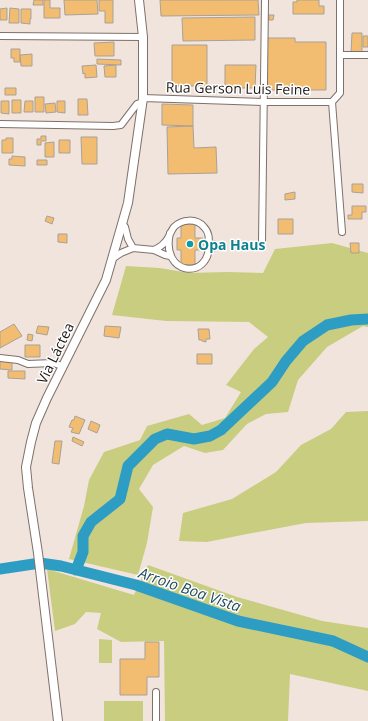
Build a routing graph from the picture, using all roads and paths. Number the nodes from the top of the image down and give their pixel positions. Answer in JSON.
{"nodes":[{"id":1,"x":139,"y":0,"type":"edge"},
{"id":2,"x":265,"y":0,"type":"edge"},
{"id":3,"x":340,"y":0,"type":"edge"},
{"id":4,"x":0,"y":36,"type":"edge"},
{"id":5,"x":143,"y":37,"type":"junction"},
{"id":6,"x":340,"y":55,"type":"junction"},
{"id":7,"x":368,"y":55,"type":"edge"},
{"id":8,"x":142,"y":100,"type":"junction"},
{"id":9,"x":264,"y":102,"type":"junction"},
{"id":10,"x":332,"y":102,"type":"junction"},
{"id":11,"x":0,"y":124,"type":"edge"},
{"id":12,"x":122,"y":223,"type":"junction"},
{"id":13,"x":342,"y":232,"type":"dead end"},
{"id":14,"x":170,"y":233,"type":"junction"},
{"id":15,"x":262,"y":242,"type":"dead end"},
{"id":16,"x":132,"y":248,"type":"junction"},
{"id":17,"x":154,"y":250,"type":"junction"},
{"id":18,"x":170,"y":256,"type":"junction"},
{"id":19,"x":112,"y":259,"type":"junction"},
{"id":20,"x":0,"y":358,"type":"edge"},
{"id":21,"x":62,"y":366,"type":"junction"},
{"id":22,"x":156,"y":692,"type":"dead end"},
{"id":23,"x":58,"y":721,"type":"edge"},
{"id":24,"x":156,"y":721,"type":"edge"}],
"edges":[{"from":1,"to":5,"type":"main road","name":"Via Láctea"},
{"from":2,"to":9,"type":"street"},
{"from":3,"to":6,"type":"street"},
{"from":4,"to":5,"type":"street"},
{"from":5,"to":8,"type":"main road","name":"Via Láctea"},
{"from":6,"to":7,"type":"street"},
{"from":6,"to":10,"type":"street"},
{"from":8,"to":9,"type":"street","name":"Rua Gerson Luis Feine"},
{"from":8,"to":11,"type":"street"},
{"from":8,"to":12,"type":"main road","name":"Via Láctea"},
{"from":9,"to":10,"type":"street","name":"Rua Gerson Luis Feine"},
{"from":9,"to":15,"type":"street"},
{"from":10,"to":13,"type":"street"},
{"from":12,"to":16,"type":"street"},
{"from":12,"to":19,"type":"main road","name":"Via Láctea"},
{"from":14,"to":17,"type":"street"},
{"from":14,"to":18,"type":"street"},
{"from":14,"to":18,"type":"street"},
{"from":16,"to":17,"type":"street"},
{"from":16,"to":19,"type":"street"},
{"from":17,"to":18,"type":"street"},
{"from":19,"to":21,"type":"main road","name":"Via Láctea"},
{"from":20,"to":21,"type":"street"},
{"from":21,"to":23,"type":"main road","name":"Via Láctea"},
{"from":22,"to":24,"type":"street"}]}
